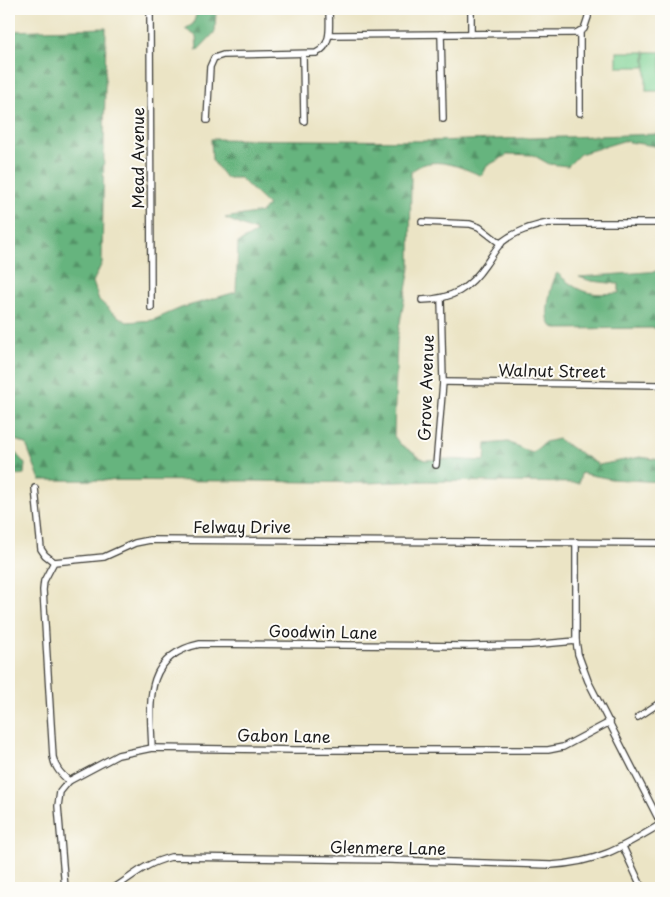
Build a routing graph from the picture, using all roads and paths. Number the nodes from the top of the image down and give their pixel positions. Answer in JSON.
{"nodes":[{"id":1,"x":150,"y":9,"type":"edge"},
{"id":2,"x":329,"y":9,"type":"edge"},
{"id":3,"x":471,"y":9,"type":"edge"},
{"id":4,"x":588,"y":9,"type":"edge"},
{"id":5,"x":582,"y":30,"type":"junction"},
{"id":6,"x":440,"y":34,"type":"junction"},
{"id":7,"x":471,"y":34,"type":"junction"},
{"id":8,"x":329,"y":35,"type":"junction"},
{"id":9,"x":303,"y":54,"type":"junction"},
{"id":10,"x":580,"y":113,"type":"dead end"},
{"id":11,"x":443,"y":119,"type":"dead end"},
{"id":12,"x":207,"y":120,"type":"dead end"},
{"id":13,"x":304,"y":121,"type":"dead end"},
{"id":14,"x":422,"y":222,"type":"dead end"},
{"id":15,"x":661,"y":223,"type":"edge"},
{"id":16,"x":501,"y":244,"type":"junction"},
{"id":17,"x":442,"y":299,"type":"junction"},
{"id":18,"x":422,"y":300,"type":"dead end"},
{"id":19,"x":151,"y":308,"type":"dead end"},
{"id":20,"x":443,"y":382,"type":"junction"},
{"id":21,"x":661,"y":385,"type":"edge"},
{"id":22,"x":436,"y":465,"type":"dead end"},
{"id":23,"x":35,"y":488,"type":"dead end"},
{"id":24,"x":576,"y":542,"type":"junction"},
{"id":25,"x":661,"y":543,"type":"edge"},
{"id":26,"x":54,"y":562,"type":"junction"},
{"id":27,"x":576,"y":641,"type":"junction"},
{"id":28,"x":661,"y":702,"type":"edge"},
{"id":29,"x":638,"y":717,"type":"dead end"},
{"id":30,"x":610,"y":722,"type":"junction"},
{"id":31,"x":152,"y":748,"type":"junction"},
{"id":32,"x":68,"y":781,"type":"junction"},
{"id":33,"x":661,"y":824,"type":"edge"},
{"id":34,"x":623,"y":847,"type":"junction"},
{"id":35,"x":66,"y":888,"type":"edge"},
{"id":36,"x":114,"y":888,"type":"edge"},
{"id":37,"x":642,"y":888,"type":"edge"}],
"edges":[{"from":1,"to":19,"type":"street","name":"Mead Avenue"},
{"from":2,"to":8,"type":"street"},
{"from":3,"to":7,"type":"street"},
{"from":4,"to":5,"type":"street"},
{"from":5,"to":7,"type":"street"},
{"from":5,"to":10,"type":"street"},
{"from":6,"to":7,"type":"street"},
{"from":6,"to":8,"type":"street"},
{"from":6,"to":11,"type":"street"},
{"from":8,"to":9,"type":"street"},
{"from":9,"to":12,"type":"street"},
{"from":9,"to":13,"type":"street"},
{"from":14,"to":16,"type":"street"},
{"from":15,"to":16,"type":"street"},
{"from":16,"to":17,"type":"street"},
{"from":17,"to":18,"type":"street"},
{"from":17,"to":20,"type":"street","name":"Grove Avenue"},
{"from":20,"to":21,"type":"street","name":"Walnut Street"},
{"from":20,"to":22,"type":"street","name":"Grove Avenue"},
{"from":23,"to":26,"type":"street"},
{"from":24,"to":25,"type":"street","name":"Felway Drive"},
{"from":24,"to":26,"type":"street","name":"Felway Drive"},
{"from":24,"to":27,"type":"street"},
{"from":26,"to":32,"type":"street"},
{"from":27,"to":30,"type":"street"},
{"from":27,"to":31,"type":"street","name":"Goodwin Lane"},
{"from":28,"to":29,"type":"street"},
{"from":30,"to":31,"type":"street","name":"Gabon Lane"},
{"from":30,"to":33,"type":"street"},
{"from":31,"to":32,"type":"street","name":"Gabon Lane"},
{"from":32,"to":35,"type":"street"},
{"from":33,"to":34,"type":"street","name":"Glenmere Lane"},
{"from":34,"to":36,"type":"street","name":"Glenmere Lane"},
{"from":34,"to":37,"type":"street"}]}
